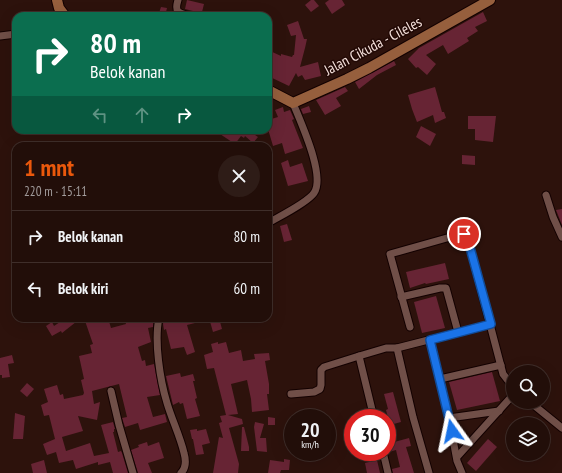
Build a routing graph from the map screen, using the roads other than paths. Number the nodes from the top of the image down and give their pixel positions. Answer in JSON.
{"nodes":[{"id":1,"x":57,"y":0,"type":"edge"},
{"id":2,"x":178,"y":0,"type":"edge"},
{"id":3,"x":490,"y":0,"type":"edge"},
{"id":4,"x":62,"y":12,"type":"edge"},
{"id":5,"x":178,"y":12,"type":"edge"},
{"id":6,"x":12,"y":34,"type":"edge"},
{"id":7,"x":0,"y":36,"type":"edge"},
{"id":8,"x":272,"y":92,"type":"edge"},
{"id":9,"x":293,"y":102,"type":"junction"},
{"id":10,"x":546,"y":195,"type":"dead end"},
{"id":11,"x":272,"y":221,"type":"edge"},
{"id":12,"x":562,"y":237,"type":"edge"},
{"id":13,"x":401,"y":297,"type":"junction"},
{"id":14,"x":159,"y":322,"type":"edge"},
{"id":15,"x":491,"y":324,"type":"junction"},
{"id":16,"x":410,"y":327,"type":"dead end"},
{"id":17,"x":458,"y":332,"type":"junction"},
{"id":18,"x":430,"y":340,"type":"junction"},
{"id":19,"x":397,"y":348,"type":"junction"},
{"id":20,"x":359,"y":356,"type":"junction"},
{"id":21,"x":501,"y":365,"type":"junction"},
{"id":22,"x":506,"y":378,"type":"edge"},
{"id":23,"x":440,"y":379,"type":"junction"},
{"id":24,"x":111,"y":391,"type":"dead end"},
{"id":25,"x":291,"y":394,"type":"dead end"},
{"id":26,"x":506,"y":403,"type":"edge"},
{"id":27,"x":372,"y":409,"type":"edge"},
{"id":28,"x":539,"y":409,"type":"edge"},
{"id":29,"x":499,"y":411,"type":"junction"},
{"id":30,"x":449,"y":418,"type":"junction"},
{"id":31,"x":562,"y":428,"type":"edge"},
{"id":32,"x":457,"y":457,"type":"junction"},
{"id":33,"x":385,"y":461,"type":"edge"},
{"id":34,"x":133,"y":473,"type":"edge"},
{"id":35,"x":181,"y":473,"type":"edge"},
{"id":36,"x":388,"y":473,"type":"edge"},
{"id":37,"x":428,"y":473,"type":"edge"},
{"id":38,"x":462,"y":473,"type":"edge"}],
"edges":[{"from":1,"to":4,"type":"street"},
{"from":2,"to":5,"type":"street"},
{"from":3,"to":9,"type":"street","name":"Jalan Cikuda - Cileles"},
{"from":6,"to":7,"type":"street"},
{"from":8,"to":9,"type":"street"},
{"from":9,"to":11,"type":"street"},
{"from":10,"to":12,"type":"street"},
{"from":13,"to":15,"type":"street"},
{"from":13,"to":16,"type":"street"},
{"from":13,"to":17,"type":"street"},
{"from":14,"to":35,"type":"street"},
{"from":15,"to":17,"type":"street"},
{"from":15,"to":21,"type":"street"},
{"from":17,"to":18,"type":"street"},
{"from":18,"to":19,"type":"street"},
{"from":18,"to":23,"type":"street"},
{"from":19,"to":20,"type":"street"},
{"from":19,"to":37,"type":"street"},
{"from":20,"to":25,"type":"street"},
{"from":20,"to":27,"type":"street"},
{"from":21,"to":22,"type":"street"},
{"from":21,"to":23,"type":"street"},
{"from":23,"to":30,"type":"street"},
{"from":24,"to":34,"type":"street"},
{"from":26,"to":29,"type":"street"},
{"from":28,"to":31,"type":"street"},
{"from":29,"to":30,"type":"street"},
{"from":29,"to":32,"type":"street"},
{"from":30,"to":32,"type":"street"},
{"from":32,"to":38,"type":"street"},
{"from":33,"to":36,"type":"street"}]}
